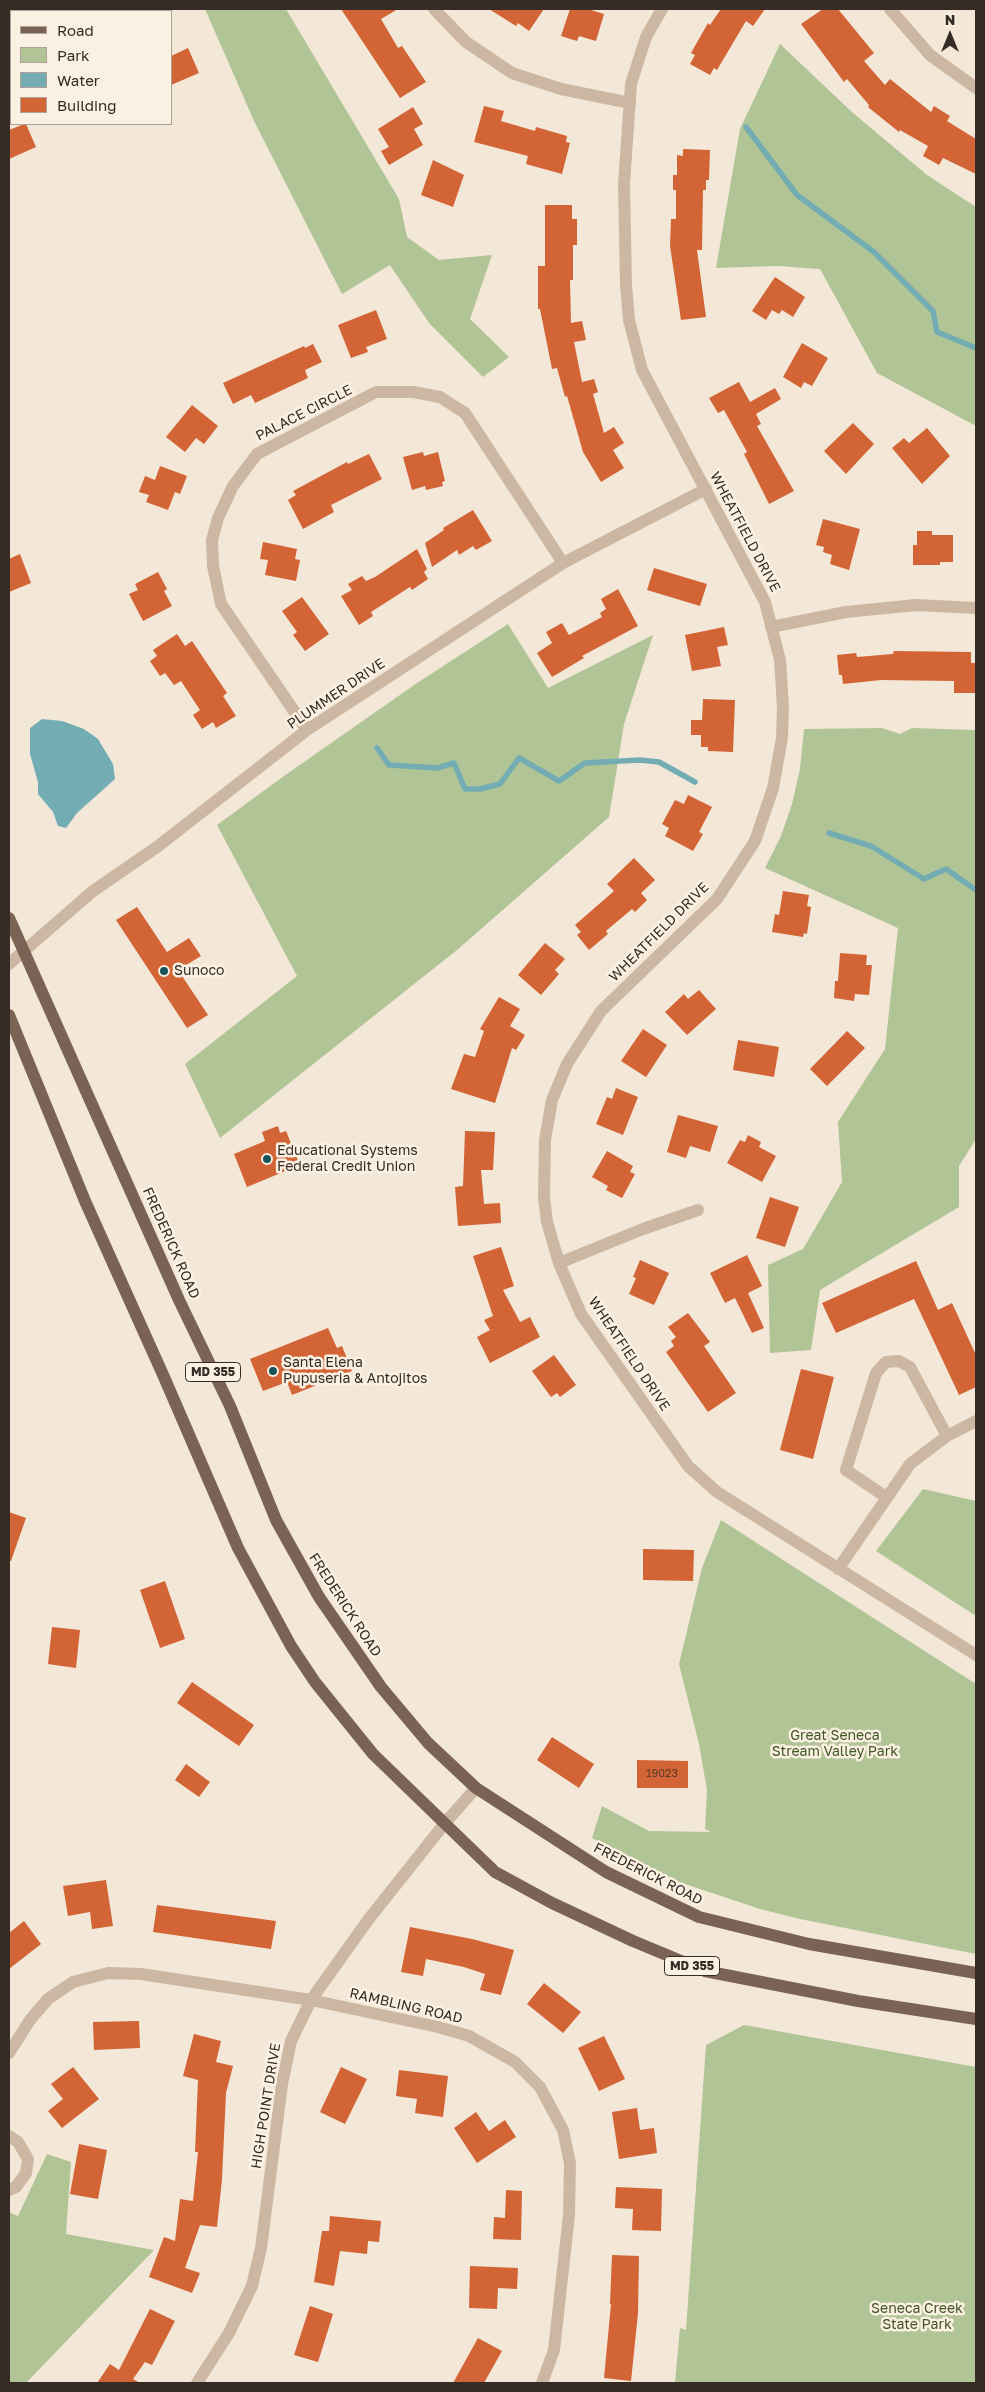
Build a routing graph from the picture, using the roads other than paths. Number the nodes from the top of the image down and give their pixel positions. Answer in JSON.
{"nodes":[{"id":1,"x":434,"y":9,"type":"edge"},
{"id":2,"x":662,"y":9,"type":"edge"},
{"id":3,"x":890,"y":9,"type":"edge"},
{"id":4,"x":976,"y":88,"type":"edge"},
{"id":5,"x":630,"y":103,"type":"junction"},
{"id":6,"x":706,"y":489,"type":"junction"},
{"id":7,"x":563,"y":563,"type":"junction"},
{"id":8,"x":976,"y":608,"type":"edge"},
{"id":9,"x":771,"y":627,"type":"junction"},
{"id":10,"x":306,"y":730,"type":"junction"},
{"id":11,"x":9,"y":918,"type":"edge"},
{"id":12,"x":23,"y":951,"type":"junction"},
{"id":13,"x":9,"y":964,"type":"edge"},
{"id":14,"x":9,"y":1015,"type":"edge"},
{"id":15,"x":698,"y":1210,"type":"dead end"},
{"id":16,"x":558,"y":1262,"type":"junction"},
{"id":17,"x":976,"y":1422,"type":"edge"},
{"id":18,"x":946,"y":1436,"type":"junction"},
{"id":19,"x":886,"y":1497,"type":"junction"},
{"id":20,"x":838,"y":1568,"type":"junction"},
{"id":21,"x":976,"y":1655,"type":"edge"},
{"id":22,"x":476,"y":1788,"type":"junction"},
{"id":23,"x":445,"y":1823,"type":"junction"},
{"id":24,"x":976,"y":1973,"type":"edge"},
{"id":25,"x":310,"y":2000,"type":"junction"},
{"id":26,"x":976,"y":2019,"type":"edge"},
{"id":27,"x":9,"y":2053,"type":"edge"},
{"id":28,"x":9,"y":2136,"type":"edge"},
{"id":29,"x":9,"y":2190,"type":"edge"},
{"id":30,"x":197,"y":2383,"type":"edge"},
{"id":31,"x":542,"y":2383,"type":"edge"}],
"edges":[{"from":1,"to":5,"type":"street"},
{"from":2,"to":5,"type":"street","name":"WHEATFIELD DRIVE"},
{"from":3,"to":4,"type":"street"},
{"from":5,"to":6,"type":"street","name":"WHEATFIELD DRIVE"},
{"from":6,"to":7,"type":"street","name":"PLUMMER DRIVE"},
{"from":6,"to":9,"type":"street","name":"WHEATFIELD DRIVE"},
{"from":7,"to":10,"type":"street","name":"PLUMMER DRIVE"},
{"from":7,"to":10,"type":"street","name":"PALACE CIRCLE"},
{"from":8,"to":9,"type":"street"},
{"from":9,"to":16,"type":"street","name":"WHEATFIELD DRIVE"},
{"from":10,"to":12,"type":"street","name":"PLUMMER DRIVE"},
{"from":11,"to":12,"type":"main road","name":"FREDERICK ROAD","number":"MD 355"},
{"from":12,"to":13,"type":"street","name":"PLUMMER DRIVE"},
{"from":12,"to":22,"type":"main road","name":"FREDERICK ROAD","number":"MD 355"},
{"from":14,"to":23,"type":"main road","number":"MD 355"},
{"from":15,"to":16,"type":"street"},
{"from":16,"to":20,"type":"street","name":"WHEATFIELD DRIVE"},
{"from":17,"to":18,"type":"street"},
{"from":18,"to":19,"type":"street"},
{"from":18,"to":19,"type":"street"},
{"from":19,"to":20,"type":"street"},
{"from":20,"to":21,"type":"street","name":"WHEATFIELD DRIVE"},
{"from":22,"to":23,"type":"street","name":"HIGH POINT DRIVE"},
{"from":22,"to":24,"type":"main road","name":"FREDERICK ROAD","number":"MD 355"},
{"from":23,"to":25,"type":"street","name":"HIGH POINT DRIVE"},
{"from":23,"to":26,"type":"main road","number":"MD 355"},
{"from":25,"to":27,"type":"street","name":"RAMBLING ROAD"},
{"from":25,"to":30,"type":"street","name":"HIGH POINT DRIVE"},
{"from":25,"to":31,"type":"street","name":"RAMBLING ROAD"},
{"from":28,"to":29,"type":"street"}]}
